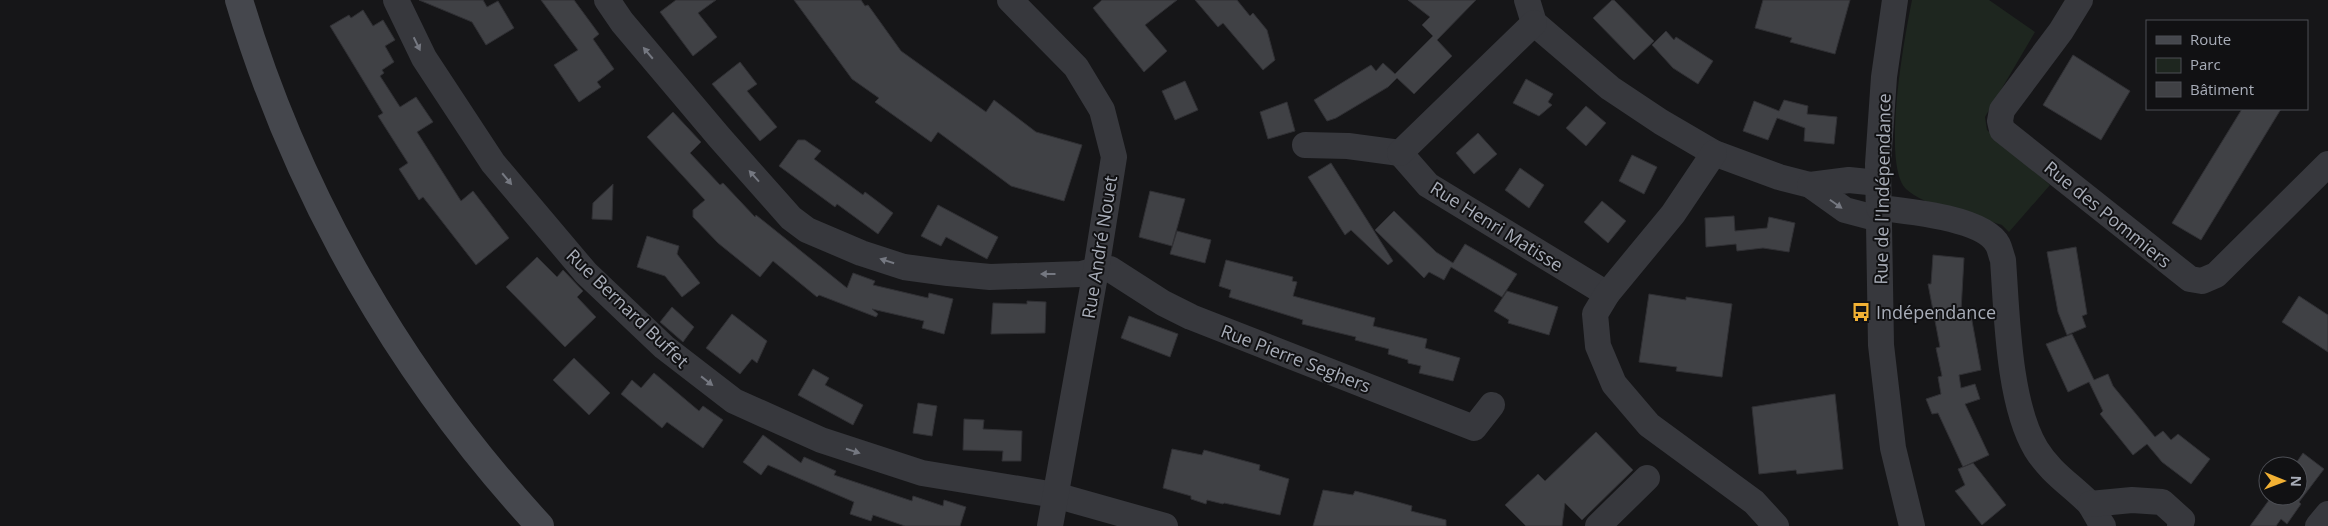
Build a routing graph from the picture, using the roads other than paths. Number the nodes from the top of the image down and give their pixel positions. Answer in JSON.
{"nodes":[{"id":1,"x":239,"y":0,"type":"edge"},
{"id":2,"x":396,"y":0,"type":"edge"},
{"id":3,"x":607,"y":0,"type":"edge"},
{"id":4,"x":1010,"y":0,"type":"edge"},
{"id":5,"x":1895,"y":0,"type":"edge"},
{"id":6,"x":2080,"y":0,"type":"edge"},
{"id":7,"x":1531,"y":12,"type":"edge"},
{"id":8,"x":1305,"y":145,"type":"dead end"},
{"id":9,"x":1400,"y":153,"type":"junction"},
{"id":10,"x":1714,"y":153,"type":"junction"},
{"id":11,"x":2328,"y":164,"type":"edge"},
{"id":12,"x":1810,"y":185,"type":"junction"},
{"id":13,"x":1879,"y":203,"type":"junction"},
{"id":14,"x":1096,"y":270,"type":"junction"},
{"id":15,"x":1607,"y":294,"type":"junction"},
{"id":16,"x":1492,"y":405,"type":"dead end"},
{"id":17,"x":1647,"y":478,"type":"dead end"},
{"id":18,"x":1055,"y":495,"type":"junction"},
{"id":19,"x":2328,"y":514,"type":"edge"},
{"id":20,"x":2096,"y":515,"type":"edge"},
{"id":21,"x":540,"y":526,"type":"edge"},
{"id":22,"x":1050,"y":526,"type":"edge"},
{"id":23,"x":1165,"y":526,"type":"edge"},
{"id":24,"x":1598,"y":526,"type":"edge"},
{"id":25,"x":1776,"y":526,"type":"edge"},
{"id":26,"x":1912,"y":526,"type":"edge"},
{"id":27,"x":2180,"y":526,"type":"edge"},
{"id":28,"x":2318,"y":526,"type":"edge"}],
"edges":[{"from":1,"to":21,"type":"main road"},
{"from":2,"to":18,"type":"street","name":"Rue Bernard Buffet","one_way":true},
{"from":14,"to":3,"type":"street","one_way":true},
{"from":4,"to":14,"type":"street","name":"Rue André Nouet"},
{"from":5,"to":13,"type":"street","name":"Rue de l'Indépendance"},
{"from":6,"to":11,"type":"street","name":"Rue des Pommiers"},
{"from":7,"to":9,"type":"street"},
{"from":7,"to":10,"type":"street"},
{"from":8,"to":9,"type":"street"},
{"from":9,"to":15,"type":"street","name":"Rue Henri Matisse"},
{"from":10,"to":12,"type":"street"},
{"from":10,"to":15,"type":"street"},
{"from":12,"to":13,"type":"street"},
{"from":12,"to":13,"type":"street","one_way":true},
{"from":13,"to":20,"type":"street"},
{"from":13,"to":26,"type":"street","name":"Rue de l'Indépendance"},
{"from":14,"to":16,"type":"street","name":"Rue Pierre Seghers"},
{"from":14,"to":18,"type":"street","name":"Rue André Nouet"},
{"from":15,"to":25,"type":"street"},
{"from":17,"to":24,"type":"street"},
{"from":18,"to":22,"type":"street","name":"Rue André Nouet"},
{"from":18,"to":23,"type":"street","name":"Rue Bernard Buffet"},
{"from":19,"to":28,"type":"street"},
{"from":20,"to":27,"type":"street"}]}
